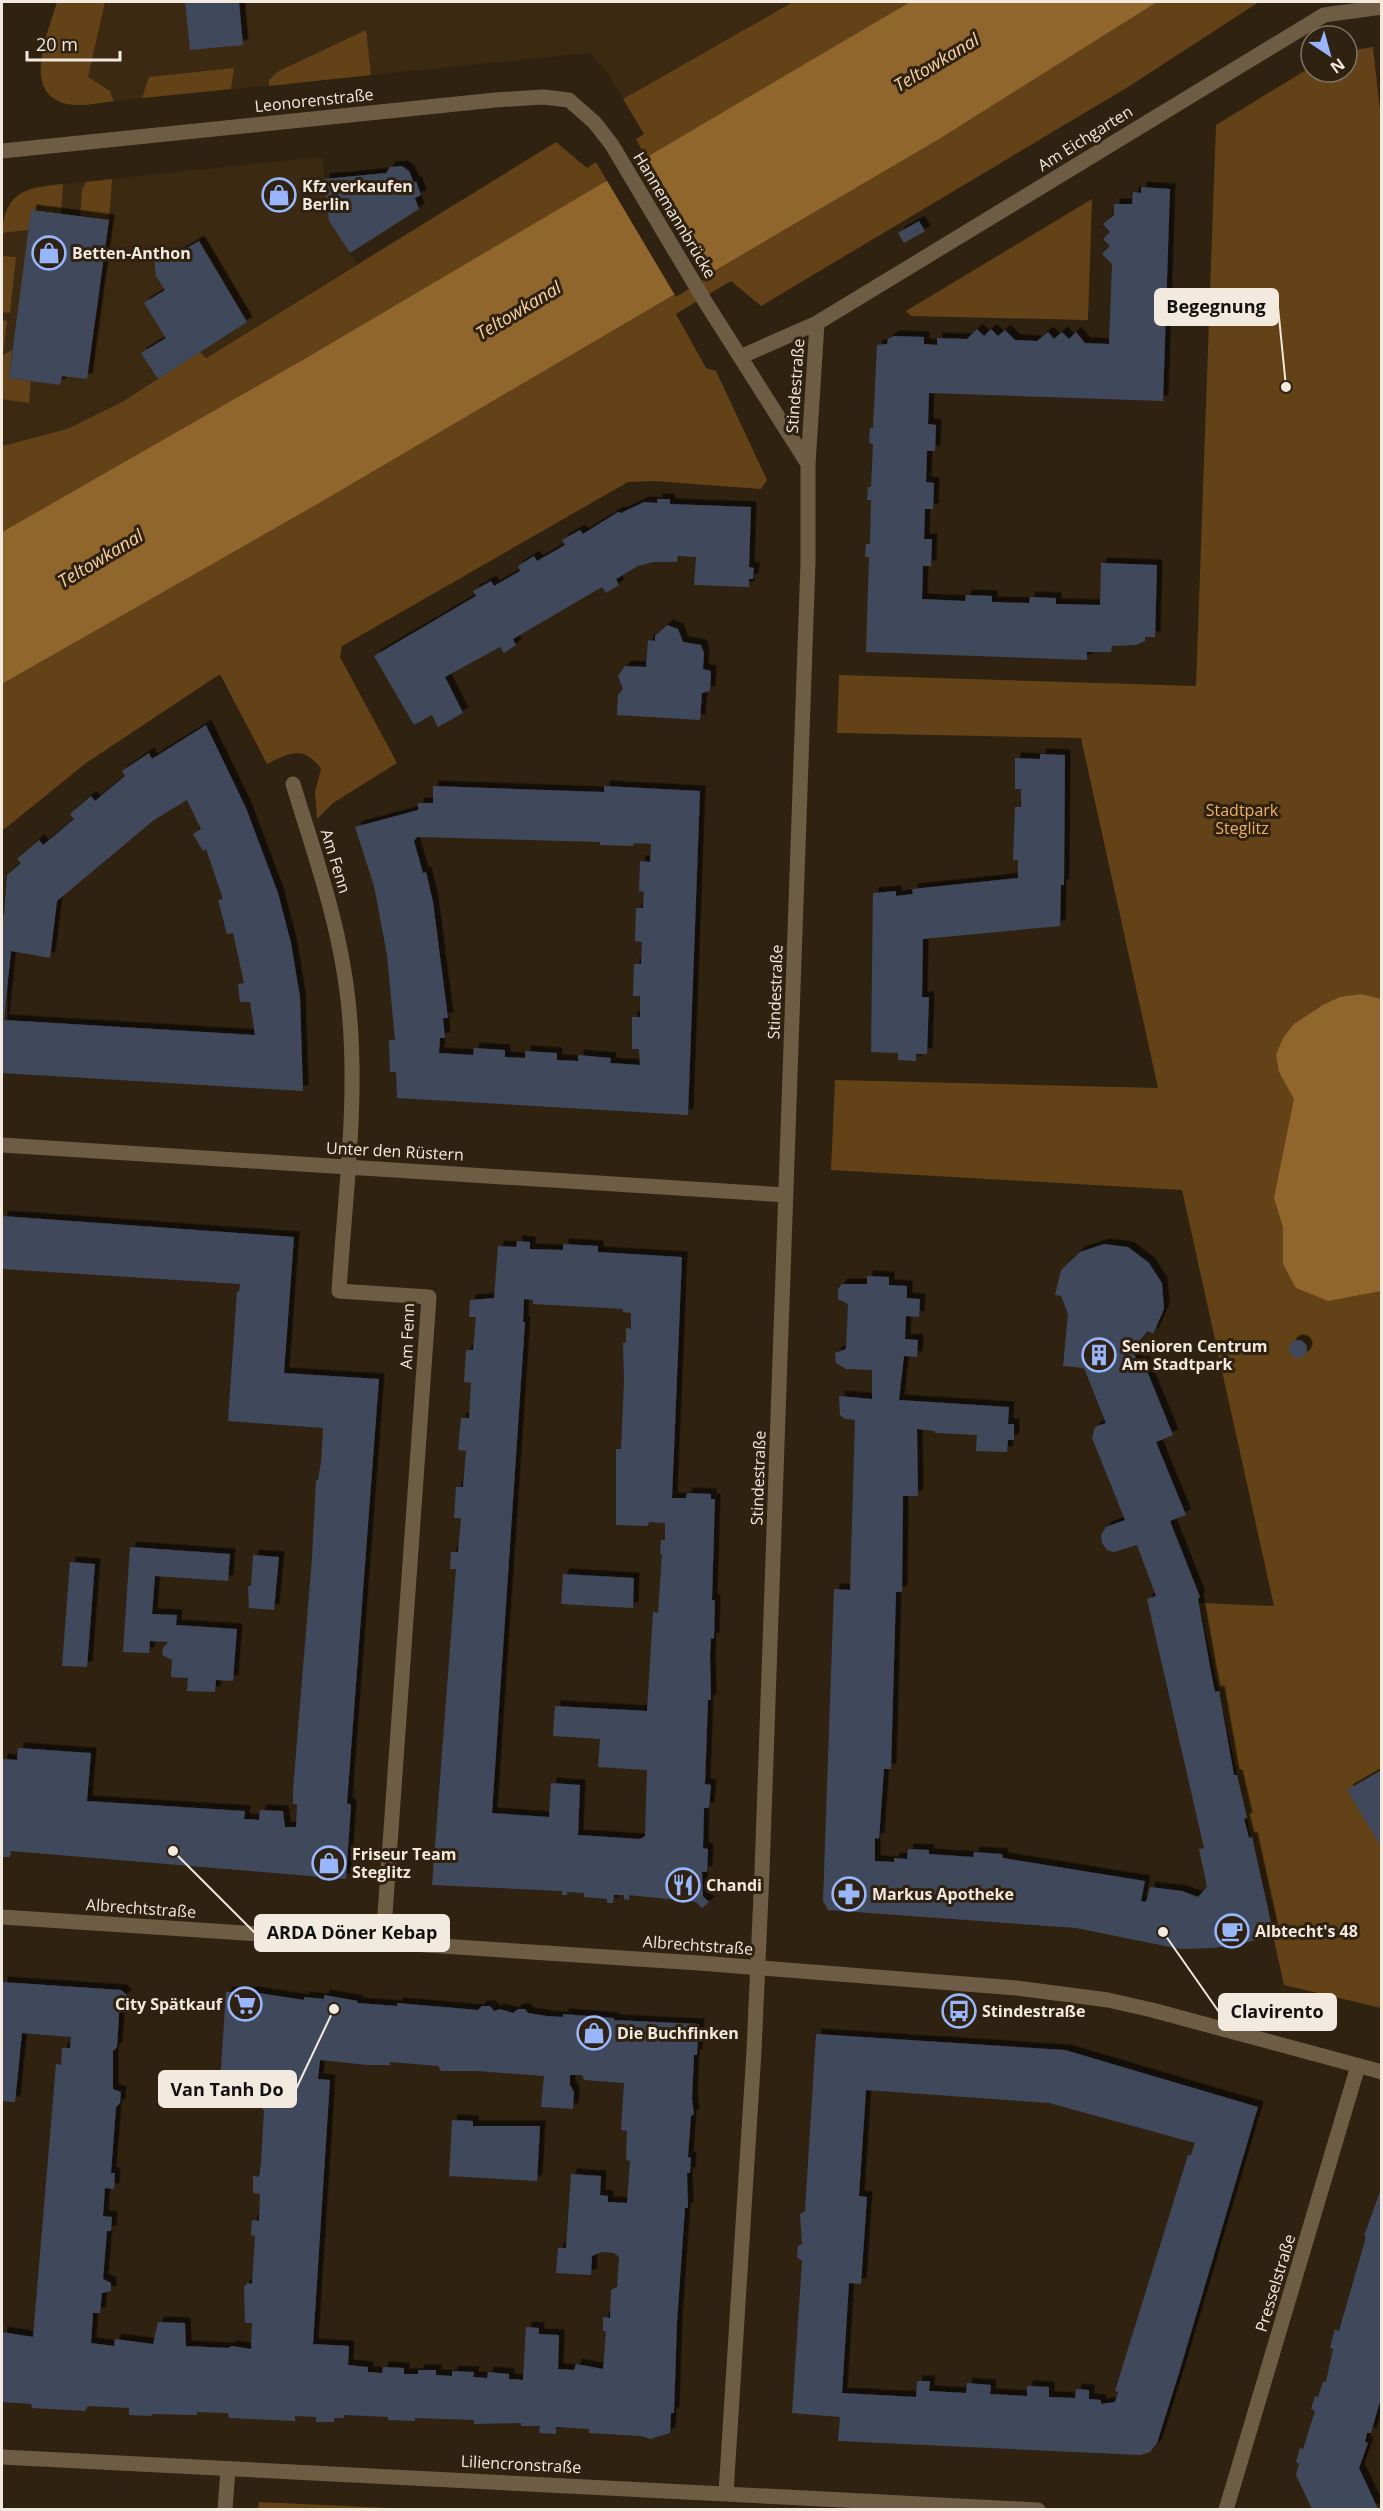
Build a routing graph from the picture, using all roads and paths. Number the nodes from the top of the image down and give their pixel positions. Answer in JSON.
{"nodes":[{"id":1,"x":1382,"y":7,"type":"edge"},
{"id":2,"x":612,"y":145,"type":"joint"},
{"id":3,"x":2,"y":151,"type":"edge"},
{"id":4,"x":706,"y":303,"type":"joint"},
{"id":5,"x":817,"y":323,"type":"junction"},
{"id":6,"x":740,"y":357,"type":"junction"},
{"id":7,"x":808,"y":464,"type":"junction"},
{"id":8,"x":293,"y":784,"type":"dead end"},
{"id":9,"x":2,"y":1145,"type":"edge"},
{"id":10,"x":347,"y":1166,"type":"junction"},
{"id":11,"x":786,"y":1195,"type":"junction"},
{"id":12,"x":2,"y":1917,"type":"edge"},
{"id":13,"x":383,"y":1942,"type":"junction"},
{"id":14,"x":758,"y":1967,"type":"junction"},
{"id":15,"x":1358,"y":2066,"type":"junction"},
{"id":16,"x":1382,"y":2072,"type":"edge"},
{"id":17,"x":2,"y":2457,"type":"edge"},
{"id":18,"x":228,"y":2469,"type":"junction"},
{"id":19,"x":726,"y":2493,"type":"junction"},
{"id":20,"x":225,"y":2510,"type":"edge"},
{"id":21,"x":1038,"y":2510,"type":"edge"},
{"id":22,"x":1226,"y":2510,"type":"edge"}],
"edges":[{"from":1,"to":5,"type":"street","name":"Am Eichgarten"},
{"from":2,"to":3,"type":"street","name":"Leonorenstraße"},
{"from":2,"to":4,"type":"street","name":"Hannemannbrücke"},
{"from":4,"to":6,"type":"street","name":"Stindestraße"},
{"from":5,"to":6,"type":"street","name":"Stindestraße"},
{"from":5,"to":7,"type":"street","name":"Stindestraße"},
{"from":6,"to":7,"type":"street","name":"Stindestraße"},
{"from":7,"to":11,"type":"street","name":"Stindestraße"},
{"from":8,"to":10,"type":"street","name":"Am Fenn"},
{"from":9,"to":10,"type":"street","name":"Unter den Rüstern"},
{"from":10,"to":11,"type":"street","name":"Unter den Rüstern"},
{"from":10,"to":13,"type":"street","name":"Am Fenn"},
{"from":11,"to":14,"type":"street","name":"Stindestraße"},
{"from":12,"to":13,"type":"street","name":"Albrechtstraße"},
{"from":13,"to":14,"type":"street","name":"Albrechtstraße"},
{"from":14,"to":15,"type":"street","name":"Albrechtstraße"},
{"from":14,"to":19,"type":"street","name":"Stindestraße"},
{"from":15,"to":16,"type":"street","name":"Albrechtstraße"},
{"from":15,"to":22,"type":"street","name":"Presselstraße"},
{"from":17,"to":18,"type":"street","name":"Liliencronstraße"},
{"from":18,"to":19,"type":"street","name":"Liliencronstraße"},
{"from":18,"to":20,"type":"street"},
{"from":19,"to":21,"type":"street","name":"Liliencronstraße"}]}
